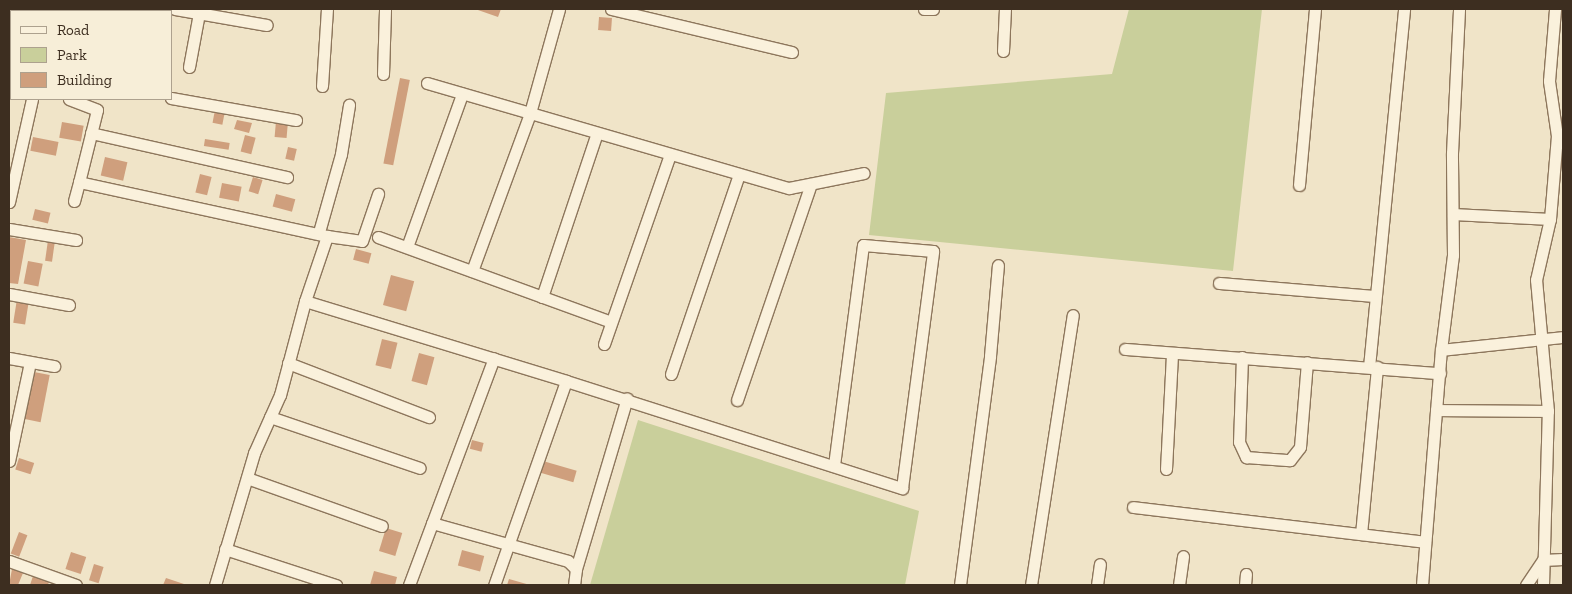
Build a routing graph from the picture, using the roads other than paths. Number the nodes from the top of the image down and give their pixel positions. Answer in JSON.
{"nodes":[{"id":1,"x":175,"y":9,"type":"edge"},
{"id":2,"x":327,"y":9,"type":"edge"},
{"id":3,"x":385,"y":9,"type":"edge"},
{"id":4,"x":559,"y":9,"type":"edge"},
{"id":5,"x":611,"y":9,"type":"edge"},
{"id":6,"x":924,"y":9,"type":"edge"},
{"id":7,"x":933,"y":9,"type":"edge"},
{"id":8,"x":1005,"y":9,"type":"edge"},
{"id":9,"x":1315,"y":9,"type":"edge"},
{"id":10,"x":1404,"y":9,"type":"edge"},
{"id":11,"x":1459,"y":9,"type":"edge"},
{"id":12,"x":1555,"y":9,"type":"edge"},
{"id":13,"x":199,"y":14,"type":"junction"},
{"id":14,"x":268,"y":25,"type":"dead end"},
{"id":15,"x":1003,"y":51,"type":"dead end"},
{"id":16,"x":792,"y":52,"type":"dead end"},
{"id":17,"x":189,"y":67,"type":"dead end"},
{"id":18,"x":383,"y":74,"type":"dead end"},
{"id":19,"x":427,"y":83,"type":"dead end"},
{"id":20,"x":322,"y":86,"type":"dead end"},
{"id":21,"x":462,"y":94,"type":"junction"},
{"id":22,"x":172,"y":98,"type":"edge"},
{"id":23,"x":32,"y":100,"type":"edge"},
{"id":24,"x":75,"y":100,"type":"edge"},
{"id":25,"x":98,"y":104,"type":"edge"},
{"id":26,"x":349,"y":105,"type":"dead end"},
{"id":27,"x":530,"y":113,"type":"junction"},
{"id":28,"x":296,"y":120,"type":"dead end"},
{"id":29,"x":91,"y":133,"type":"junction"},
{"id":30,"x":597,"y":133,"type":"junction"},
{"id":31,"x":670,"y":154,"type":"junction"},
{"id":32,"x":864,"y":173,"type":"dead end"},
{"id":33,"x":739,"y":174,"type":"junction"},
{"id":34,"x":287,"y":177,"type":"dead end"},
{"id":35,"x":79,"y":182,"type":"junction"},
{"id":36,"x":811,"y":184,"type":"junction"},
{"id":37,"x":1299,"y":185,"type":"dead end"},
{"id":38,"x":378,"y":194,"type":"dead end"},
{"id":39,"x":74,"y":201,"type":"dead end"},
{"id":40,"x":9,"y":202,"type":"edge"},
{"id":41,"x":1453,"y":214,"type":"junction"},
{"id":42,"x":1550,"y":219,"type":"junction"},
{"id":43,"x":9,"y":230,"type":"edge"},
{"id":44,"x":323,"y":234,"type":"junction"},
{"id":45,"x":378,"y":237,"type":"dead end"},
{"id":46,"x":76,"y":240,"type":"dead end"},
{"id":47,"x":407,"y":247,"type":"junction"},
{"id":48,"x":998,"y":265,"type":"dead end"},
{"id":49,"x":472,"y":271,"type":"junction"},
{"id":50,"x":1219,"y":283,"type":"dead end"},
{"id":51,"x":9,"y":294,"type":"edge"},
{"id":52,"x":1374,"y":296,"type":"junction"},
{"id":53,"x":542,"y":297,"type":"junction"},
{"id":54,"x":305,"y":301,"type":"junction"},
{"id":55,"x":69,"y":305,"type":"dead end"},
{"id":56,"x":1073,"y":315,"type":"dead end"},
{"id":57,"x":611,"y":322,"type":"junction"},
{"id":58,"x":1563,"y":337,"type":"edge"},
{"id":59,"x":1540,"y":341,"type":"junction"},
{"id":60,"x":604,"y":344,"type":"dead end"},
{"id":61,"x":1125,"y":349,"type":"dead end"},
{"id":62,"x":1441,"y":350,"type":"junction"},
{"id":63,"x":1172,"y":352,"type":"junction"},
{"id":64,"x":9,"y":358,"type":"edge"},
{"id":65,"x":494,"y":358,"type":"junction"},
{"id":66,"x":1242,"y":358,"type":"junction"},
{"id":67,"x":30,"y":362,"type":"junction"},
{"id":68,"x":1307,"y":362,"type":"junction"},
{"id":69,"x":288,"y":363,"type":"junction"},
{"id":70,"x":54,"y":366,"type":"dead end"},
{"id":71,"x":1373,"y":367,"type":"junction"},
{"id":72,"x":1440,"y":373,"type":"junction"},
{"id":73,"x":671,"y":374,"type":"dead end"},
{"id":74,"x":566,"y":380,"type":"junction"},
{"id":75,"x":628,"y":398,"type":"junction"},
{"id":76,"x":737,"y":400,"type":"dead end"},
{"id":77,"x":1436,"y":410,"type":"junction"},
{"id":78,"x":1548,"y":411,"type":"junction"},
{"id":79,"x":270,"y":417,"type":"junction"},
{"id":80,"x":430,"y":417,"type":"dead end"},
{"id":81,"x":9,"y":461,"type":"edge"},
{"id":82,"x":834,"y":466,"type":"junction"},
{"id":83,"x":420,"y":468,"type":"dead end"},
{"id":84,"x":1166,"y":469,"type":"dead end"},
{"id":85,"x":247,"y":478,"type":"junction"},
{"id":86,"x":1133,"y":507,"type":"dead end"},
{"id":87,"x":432,"y":523,"type":"junction"},
{"id":88,"x":382,"y":526,"type":"dead end"},
{"id":89,"x":1361,"y":534,"type":"junction"},
{"id":90,"x":510,"y":542,"type":"junction"},
{"id":91,"x":1425,"y":542,"type":"junction"},
{"id":92,"x":226,"y":549,"type":"junction"},
{"id":93,"x":1183,"y":556,"type":"dead end"},
{"id":94,"x":1563,"y":559,"type":"edge"},
{"id":95,"x":1543,"y":560,"type":"junction"},
{"id":96,"x":9,"y":561,"type":"edge"},
{"id":97,"x":1100,"y":564,"type":"dead end"},
{"id":98,"x":576,"y":569,"type":"junction"},
{"id":99,"x":76,"y":585,"type":"edge"},
{"id":100,"x":215,"y":585,"type":"edge"},
{"id":101,"x":336,"y":585,"type":"edge"},
{"id":102,"x":409,"y":585,"type":"edge"},
{"id":103,"x":494,"y":585,"type":"edge"},
{"id":104,"x":574,"y":585,"type":"edge"},
{"id":105,"x":960,"y":585,"type":"edge"},
{"id":106,"x":1031,"y":585,"type":"edge"},
{"id":107,"x":1097,"y":585,"type":"edge"},
{"id":108,"x":1179,"y":585,"type":"edge"},
{"id":109,"x":1422,"y":585,"type":"edge"},
{"id":110,"x":1526,"y":585,"type":"edge"},
{"id":111,"x":1543,"y":585,"type":"edge"}],
"edges":[{"from":1,"to":13,"type":"street"},
{"from":2,"to":20,"type":"street"},
{"from":3,"to":18,"type":"street"},
{"from":4,"to":27,"type":"street"},
{"from":5,"to":16,"type":"street"},
{"from":6,"to":7,"type":"street"},
{"from":8,"to":15,"type":"street"},
{"from":9,"to":37,"type":"street"},
{"from":10,"to":52,"type":"street"},
{"from":11,"to":41,"type":"street"},
{"from":12,"to":42,"type":"street"},
{"from":13,"to":14,"type":"street"},
{"from":13,"to":17,"type":"street"},
{"from":19,"to":21,"type":"street"},
{"from":21,"to":27,"type":"street"},
{"from":21,"to":47,"type":"street"},
{"from":22,"to":28,"type":"street"},
{"from":23,"to":40,"type":"street"},
{"from":24,"to":25,"type":"street"},
{"from":25,"to":29,"type":"street"},
{"from":26,"to":44,"type":"street"},
{"from":27,"to":30,"type":"street"},
{"from":27,"to":49,"type":"street"},
{"from":29,"to":34,"type":"street"},
{"from":29,"to":35,"type":"street"},
{"from":30,"to":31,"type":"street"},
{"from":30,"to":53,"type":"street"},
{"from":31,"to":33,"type":"street"},
{"from":31,"to":57,"type":"street"},
{"from":32,"to":36,"type":"street"},
{"from":33,"to":36,"type":"street"},
{"from":33,"to":73,"type":"street"},
{"from":35,"to":39,"type":"street"},
{"from":35,"to":44,"type":"street"},
{"from":36,"to":76,"type":"street"},
{"from":38,"to":44,"type":"street"},
{"from":41,"to":42,"type":"street"},
{"from":41,"to":62,"type":"street"},
{"from":42,"to":59,"type":"street"},
{"from":43,"to":46,"type":"street"},
{"from":44,"to":54,"type":"street"},
{"from":45,"to":47,"type":"street"},
{"from":47,"to":49,"type":"street"},
{"from":48,"to":105,"type":"street"},
{"from":49,"to":53,"type":"street"},
{"from":50,"to":52,"type":"street"},
{"from":51,"to":55,"type":"street"},
{"from":52,"to":71,"type":"street"},
{"from":53,"to":57,"type":"street"},
{"from":54,"to":65,"type":"street"},
{"from":54,"to":69,"type":"street"},
{"from":56,"to":106,"type":"street"},
{"from":57,"to":60,"type":"street"},
{"from":58,"to":59,"type":"street"},
{"from":59,"to":62,"type":"street"},
{"from":59,"to":78,"type":"street"},
{"from":61,"to":63,"type":"street"},
{"from":62,"to":72,"type":"street"},
{"from":63,"to":66,"type":"street"},
{"from":63,"to":84,"type":"street"},
{"from":64,"to":67,"type":"street"},
{"from":65,"to":74,"type":"street"},
{"from":65,"to":87,"type":"street"},
{"from":66,"to":68,"type":"street"},
{"from":66,"to":68,"type":"street"},
{"from":67,"to":70,"type":"street"},
{"from":67,"to":81,"type":"street"},
{"from":68,"to":71,"type":"street"},
{"from":69,"to":79,"type":"street"},
{"from":69,"to":80,"type":"street"},
{"from":71,"to":72,"type":"street"},
{"from":71,"to":89,"type":"street"},
{"from":72,"to":77,"type":"street"},
{"from":74,"to":75,"type":"street"},
{"from":74,"to":90,"type":"street"},
{"from":75,"to":82,"type":"street"},
{"from":75,"to":98,"type":"street"},
{"from":77,"to":78,"type":"street"},
{"from":77,"to":91,"type":"street"},
{"from":78,"to":95,"type":"street"},
{"from":79,"to":83,"type":"street"},
{"from":79,"to":85,"type":"street"},
{"from":82,"to":82,"type":"street"},
{"from":85,"to":88,"type":"street"},
{"from":85,"to":92,"type":"street"},
{"from":86,"to":89,"type":"street"},
{"from":87,"to":90,"type":"street"},
{"from":87,"to":102,"type":"street"},
{"from":89,"to":91,"type":"street"},
{"from":90,"to":98,"type":"street"},
{"from":90,"to":103,"type":"street"},
{"from":91,"to":109,"type":"street"},
{"from":92,"to":100,"type":"street"},
{"from":92,"to":101,"type":"street"},
{"from":93,"to":108,"type":"street"},
{"from":94,"to":95,"type":"street"},
{"from":95,"to":110,"type":"street"},
{"from":95,"to":111,"type":"street"},
{"from":96,"to":99,"type":"street"},
{"from":97,"to":107,"type":"street"},
{"from":98,"to":104,"type":"street"}]}
